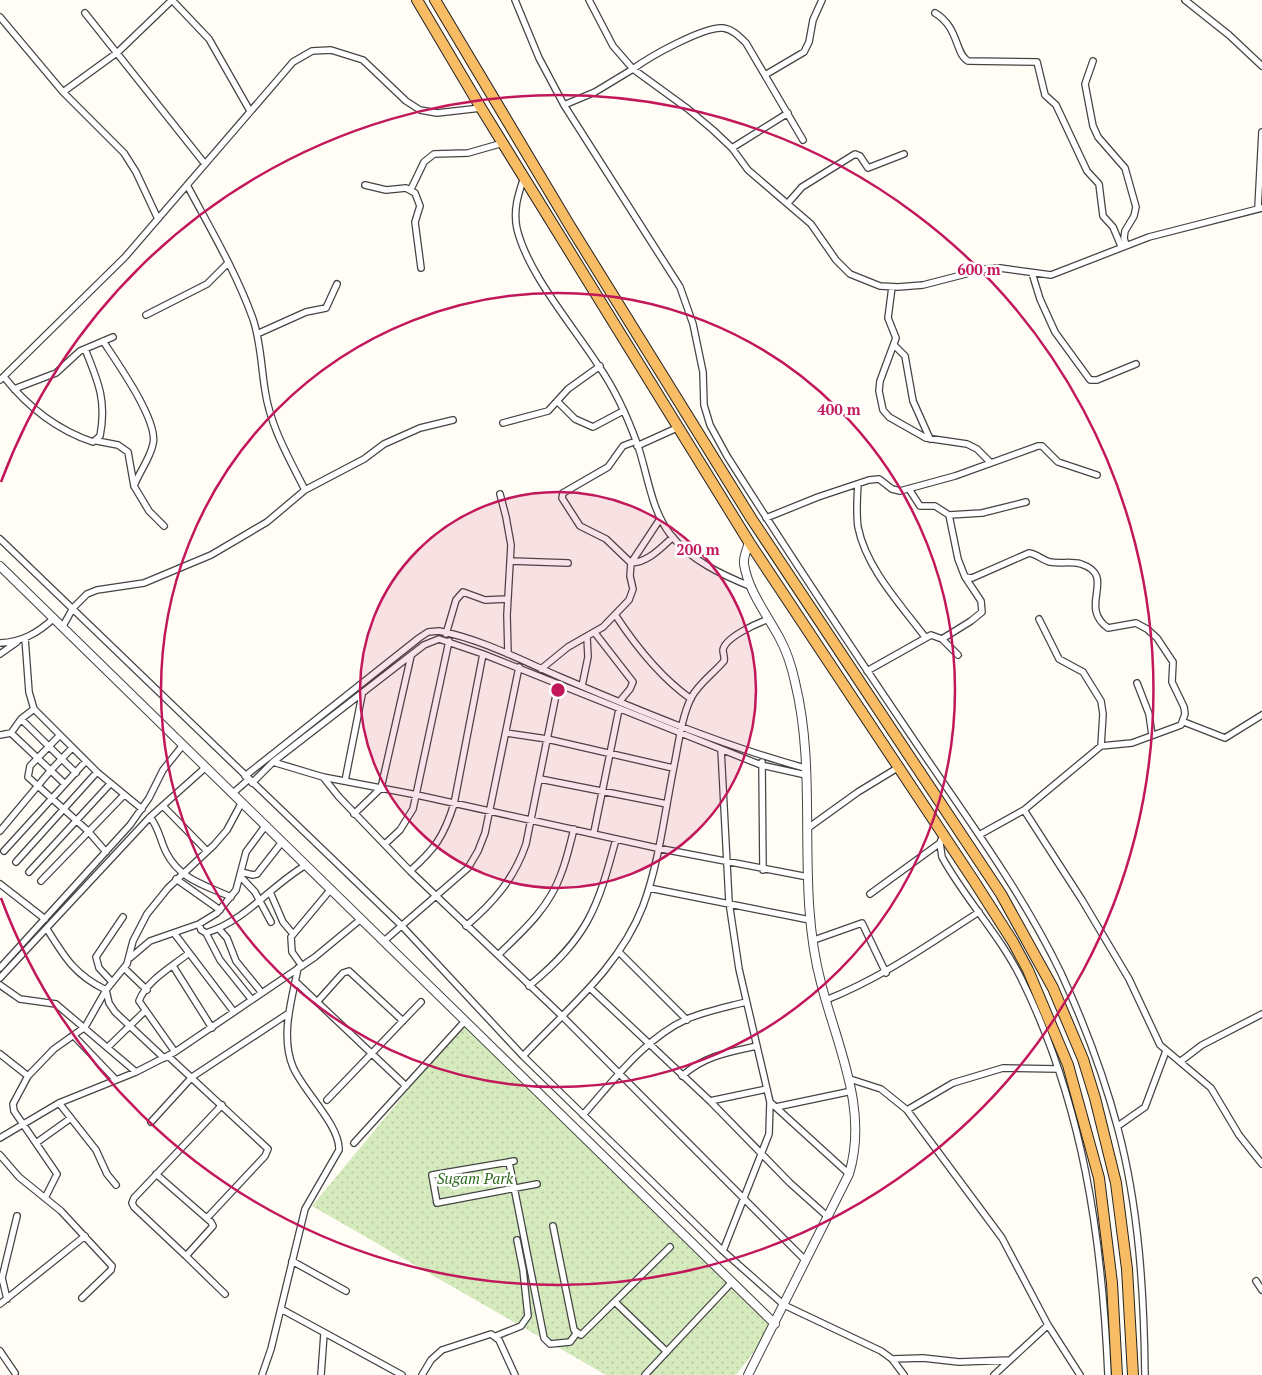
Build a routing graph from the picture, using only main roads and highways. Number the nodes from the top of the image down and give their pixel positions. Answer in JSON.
{"nodes":[{"id":1,"x":417,"y":0,"type":"edge"},
{"id":2,"x":435,"y":0,"type":"edge"},
{"id":3,"x":1118,"y":1375,"type":"edge"},
{"id":4,"x":1133,"y":1375,"type":"edge"}],
"edges":[{"from":1,"to":3,"type":"highway"},
{"from":2,"to":4,"type":"highway"}]}
